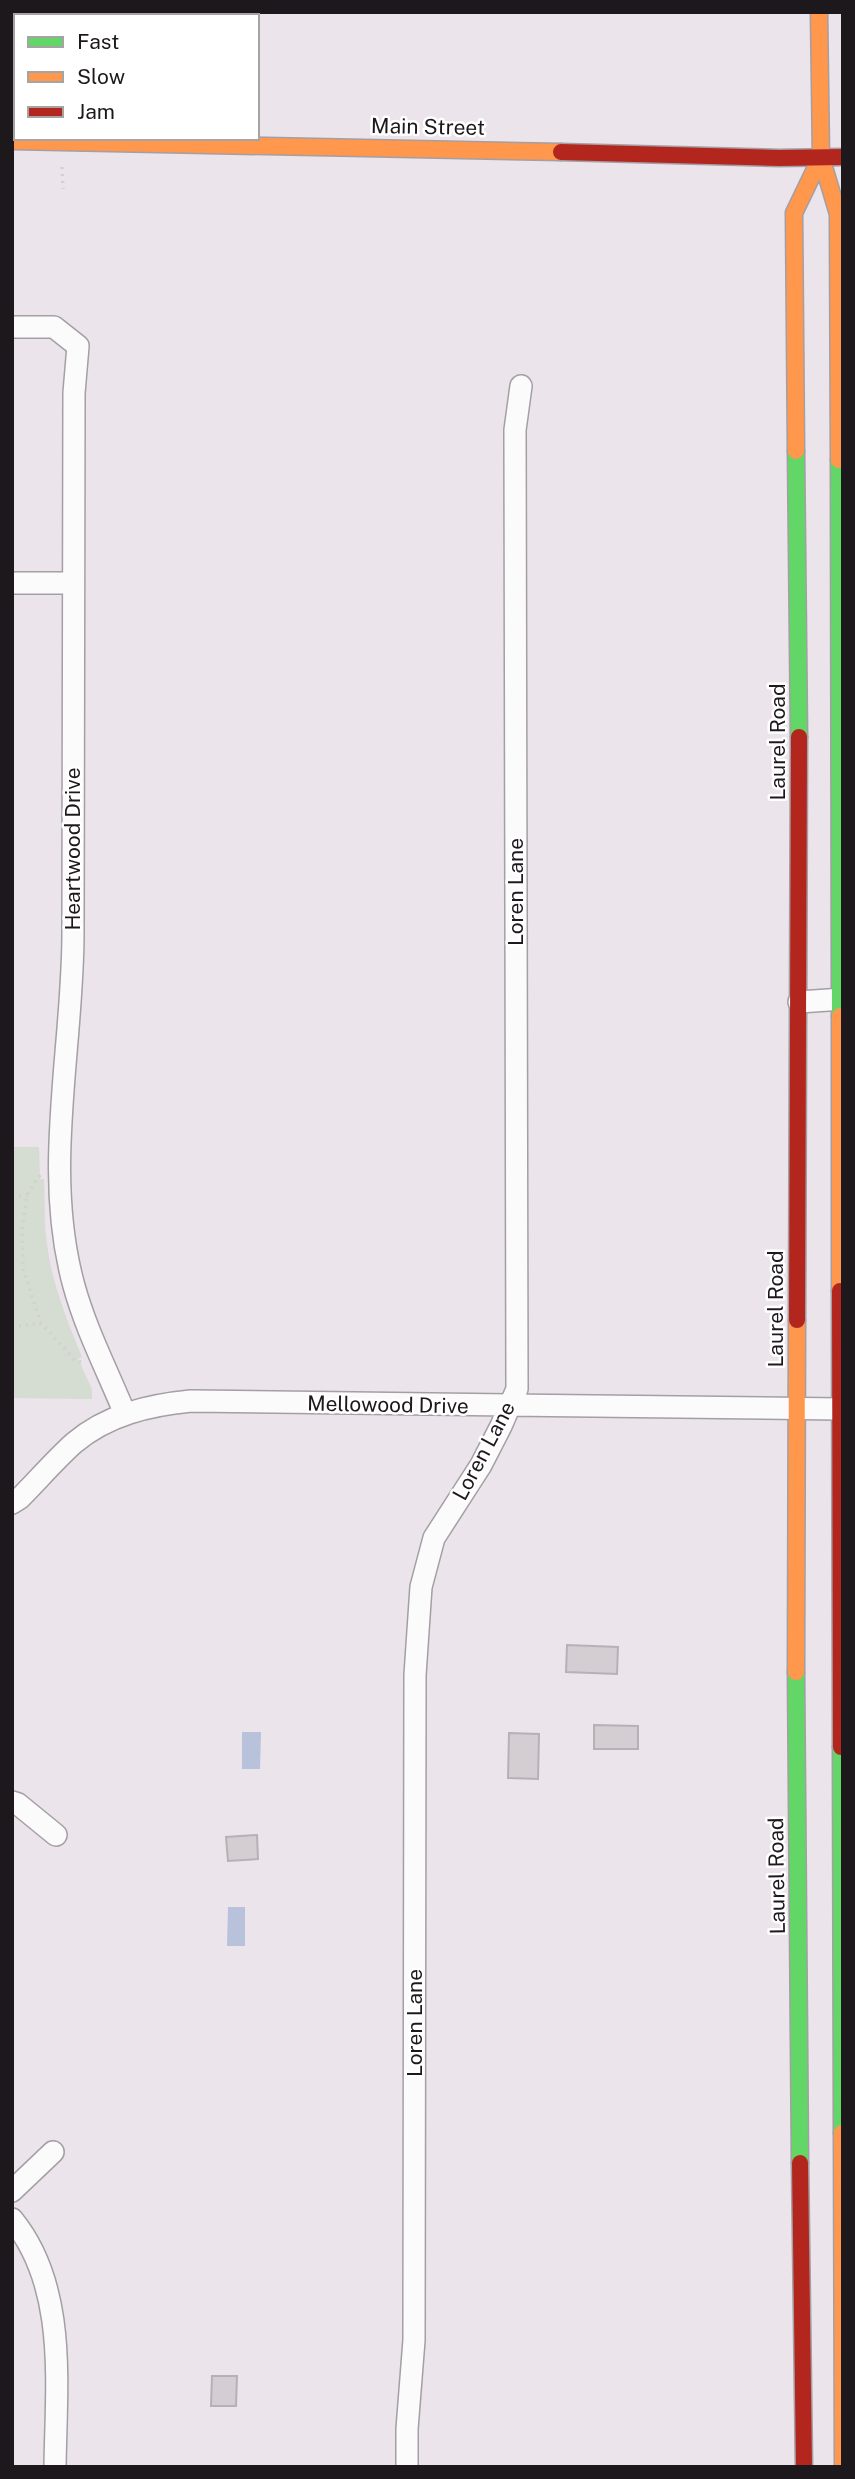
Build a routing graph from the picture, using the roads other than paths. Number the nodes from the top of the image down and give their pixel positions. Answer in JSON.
{"nodes":[{"id":1,"x":819,"y":12,"type":"edge"},
{"id":2,"x":12,"y":141,"type":"edge"},
{"id":3,"x":821,"y":157,"type":"junction"},
{"id":4,"x":843,"y":157,"type":"edge"},
{"id":5,"x":12,"y":327,"type":"edge"},
{"id":6,"x":521,"y":386,"type":"dead end"},
{"id":7,"x":12,"y":583,"type":"edge"},
{"id":8,"x":73,"y":583,"type":"junction"},
{"id":9,"x":841,"y":1000,"type":"edge"},
{"id":10,"x":799,"y":1002,"type":"junction"},
{"id":11,"x":510,"y":1407,"type":"junction"},
{"id":12,"x":840,"y":1409,"type":"junction"},
{"id":13,"x":797,"y":1410,"type":"junction"},
{"id":14,"x":125,"y":1414,"type":"junction"},
{"id":15,"x":12,"y":1503,"type":"edge"},
{"id":16,"x":796,"y":1773,"type":"junction"},
{"id":17,"x":12,"y":1802,"type":"edge"},
{"id":18,"x":56,"y":1835,"type":"dead end"},
{"id":19,"x":841,"y":1865,"type":"junction"},
{"id":20,"x":53,"y":2152,"type":"dead end"},
{"id":21,"x":12,"y":2191,"type":"edge"},
{"id":22,"x":12,"y":2219,"type":"edge"},
{"id":23,"x":55,"y":2467,"type":"edge"},
{"id":24,"x":407,"y":2467,"type":"edge"},
{"id":25,"x":804,"y":2467,"type":"edge"},
{"id":26,"x":843,"y":2467,"type":"edge"}],
"edges":[{"from":1,"to":3,"type":"main road","name":"Laurel Road"},
{"from":2,"to":3,"type":"main road","name":"Main Street"},
{"from":3,"to":4,"type":"main road","name":"Main Street"},
{"from":3,"to":9,"type":"main road","name":"Laurel Road"},
{"from":3,"to":10,"type":"main road","name":"Laurel Road"},
{"from":5,"to":8,"type":"street","name":"Heartwood Drive"},
{"from":6,"to":11,"type":"street","name":"Loren Lane"},
{"from":7,"to":8,"type":"street"},
{"from":8,"to":14,"type":"street","name":"Heartwood Drive"},
{"from":9,"to":10,"type":"street"},
{"from":9,"to":12,"type":"main road","name":"Laurel Road"},
{"from":10,"to":13,"type":"main road","name":"Laurel Road"},
{"from":11,"to":13,"type":"street","name":"Mellowood Drive"},
{"from":11,"to":14,"type":"street","name":"Mellowood Drive"},
{"from":11,"to":24,"type":"street","name":"Loren Lane"},
{"from":12,"to":13,"type":"street","name":"Mellowood Drive"},
{"from":12,"to":19,"type":"main road","name":"Laurel Road"},
{"from":13,"to":16,"type":"main road","name":"Laurel Road"},
{"from":14,"to":15,"type":"street","name":"Mellowood Drive"},
{"from":16,"to":19,"type":"main road"},
{"from":16,"to":25,"type":"main road","name":"Laurel Road"},
{"from":17,"to":18,"type":"street"},
{"from":19,"to":26,"type":"main road","name":"Laurel Road"},
{"from":20,"to":21,"type":"street"},
{"from":22,"to":23,"type":"street"}]}
